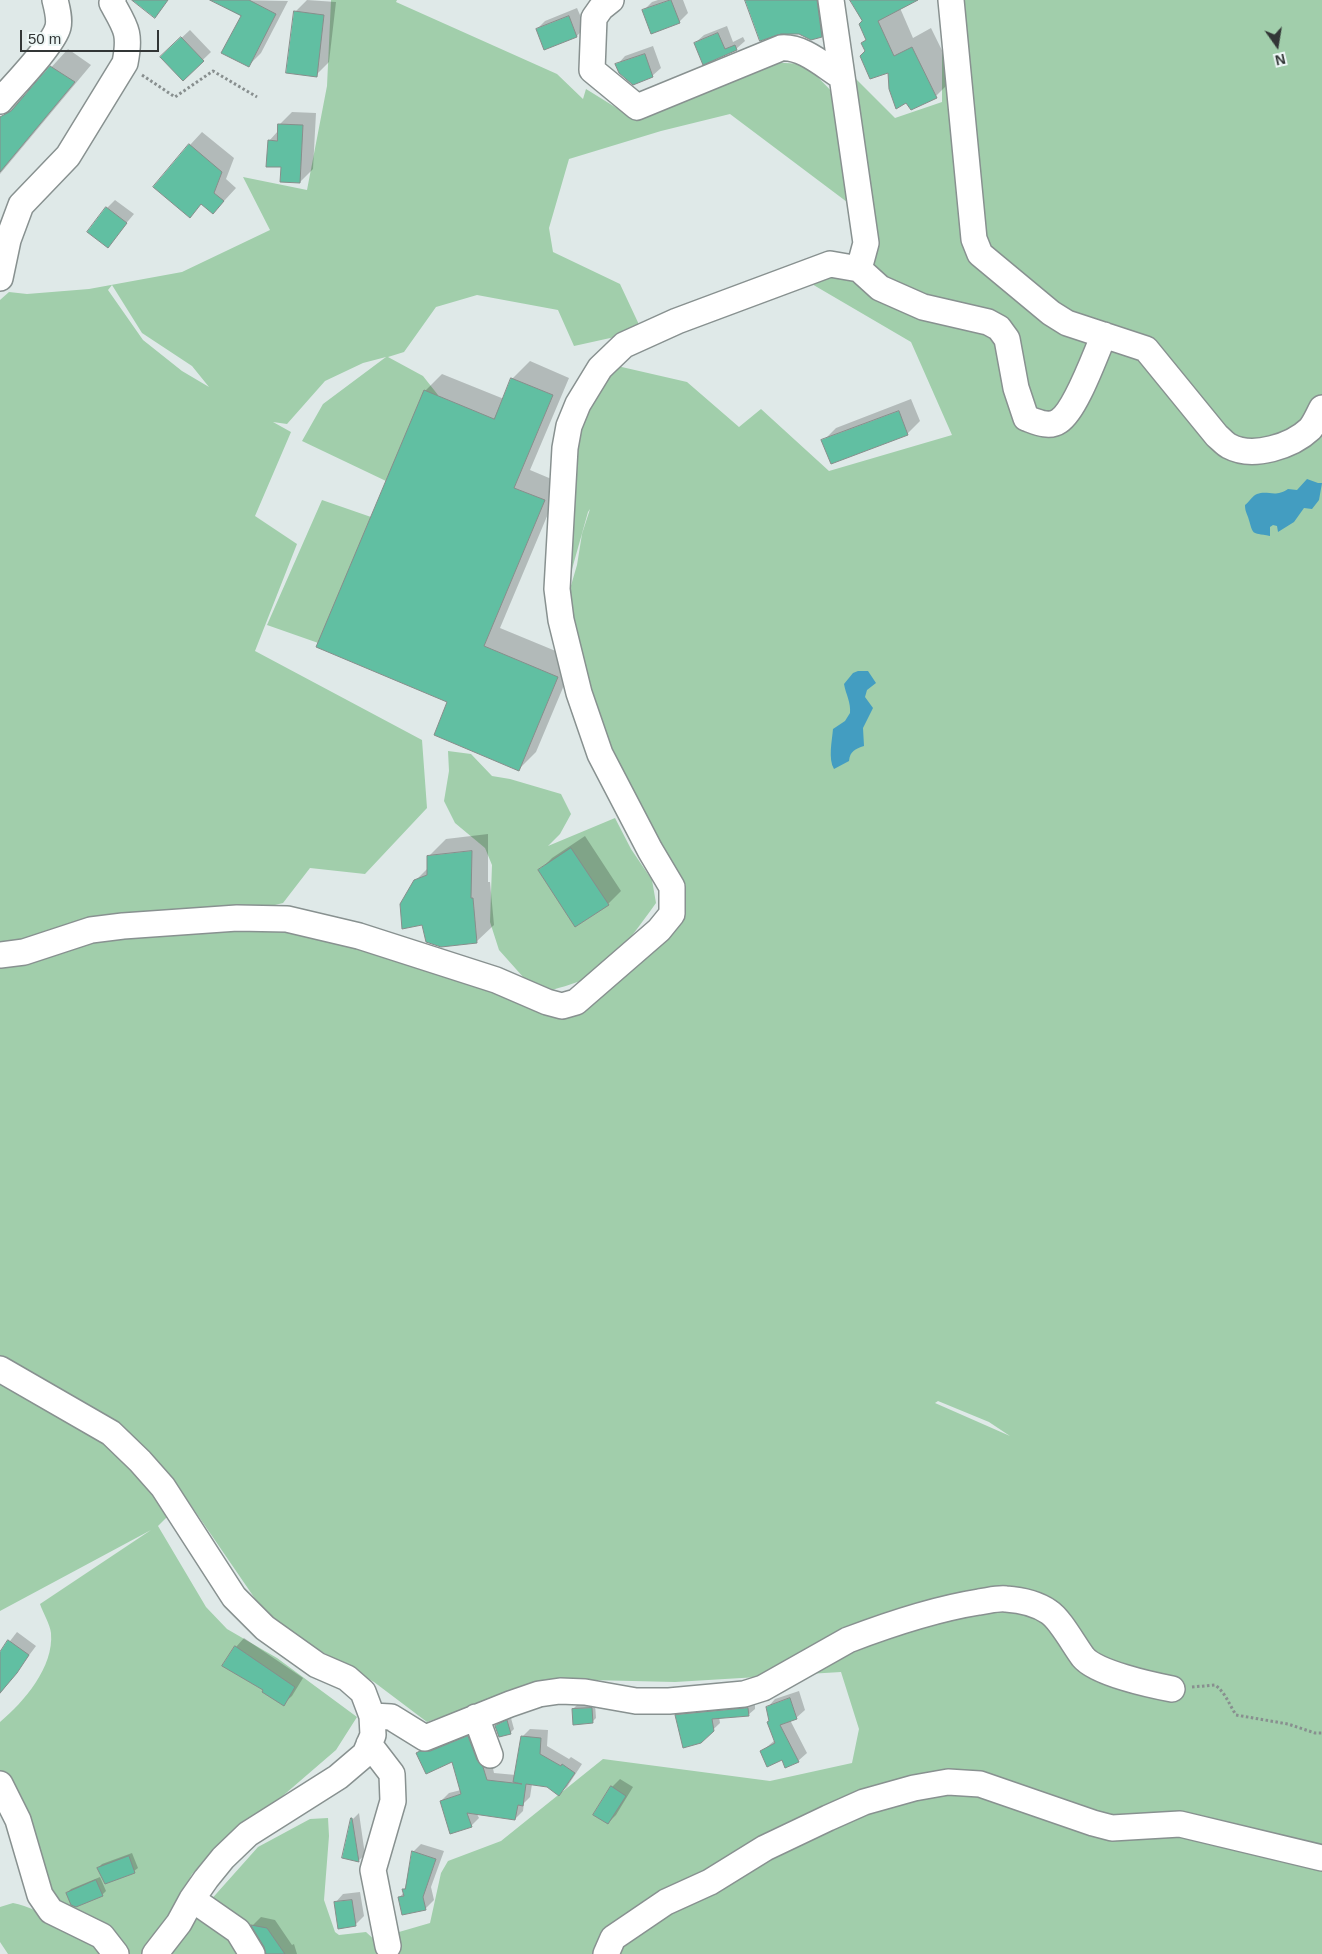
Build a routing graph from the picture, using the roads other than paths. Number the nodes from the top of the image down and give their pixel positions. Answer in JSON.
{"nodes":[{"id":1,"x":55,"y":0,"type":"edge"},
{"id":2,"x":112,"y":0,"type":"edge"},
{"id":3,"x":611,"y":0,"type":"edge"},
{"id":4,"x":831,"y":0,"type":"edge"},
{"id":5,"x":951,"y":0,"type":"edge"},
{"id":6,"x":842,"y":77,"type":"junction"},
{"id":7,"x":0,"y":101,"type":"edge"},
{"id":8,"x":859,"y":269,"type":"junction"},
{"id":9,"x":0,"y":278,"type":"edge"},
{"id":10,"x":1104,"y":335,"type":"junction"},
{"id":11,"x":1322,"y":408,"type":"edge"},
{"id":12,"x":0,"y":955,"type":"edge"},
{"id":13,"x":0,"y":1369,"type":"edge"},
{"id":14,"x":1172,"y":1689,"type":"road end"},
{"id":15,"x":372,"y":1716,"type":"junction"},
{"id":16,"x":476,"y":1717,"type":"junction"},
{"id":17,"x":370,"y":1744,"type":"junction"},
{"id":18,"x":490,"y":1755,"type":"dead end"},
{"id":19,"x":0,"y":1784,"type":"edge"},
{"id":20,"x":1322,"y":1858,"type":"edge"},
{"id":21,"x":192,"y":1899,"type":"junction"},
{"id":22,"x":388,"y":1946,"type":"dead end"},
{"id":23,"x":116,"y":1954,"type":"edge"},
{"id":24,"x":155,"y":1954,"type":"edge"},
{"id":25,"x":252,"y":1954,"type":"edge"},
{"id":26,"x":606,"y":1954,"type":"edge"}],
"edges":[{"from":1,"to":7,"type":"street"},
{"from":2,"to":9,"type":"street"},
{"from":3,"to":6,"type":"street"},
{"from":4,"to":6,"type":"street"},
{"from":5,"to":10,"type":"street"},
{"from":6,"to":8,"type":"street"},
{"from":8,"to":10,"type":"street"},
{"from":8,"to":12,"type":"street"},
{"from":10,"to":11,"type":"street"},
{"from":13,"to":15,"type":"street"},
{"from":14,"to":16,"type":"street"},
{"from":15,"to":16,"type":"street"},
{"from":15,"to":17,"type":"street"},
{"from":16,"to":18,"type":"street"},
{"from":17,"to":21,"type":"street"},
{"from":17,"to":22,"type":"street"},
{"from":19,"to":23,"type":"street"},
{"from":20,"to":26,"type":"street"},
{"from":21,"to":24,"type":"street"},
{"from":21,"to":25,"type":"street"}]}
